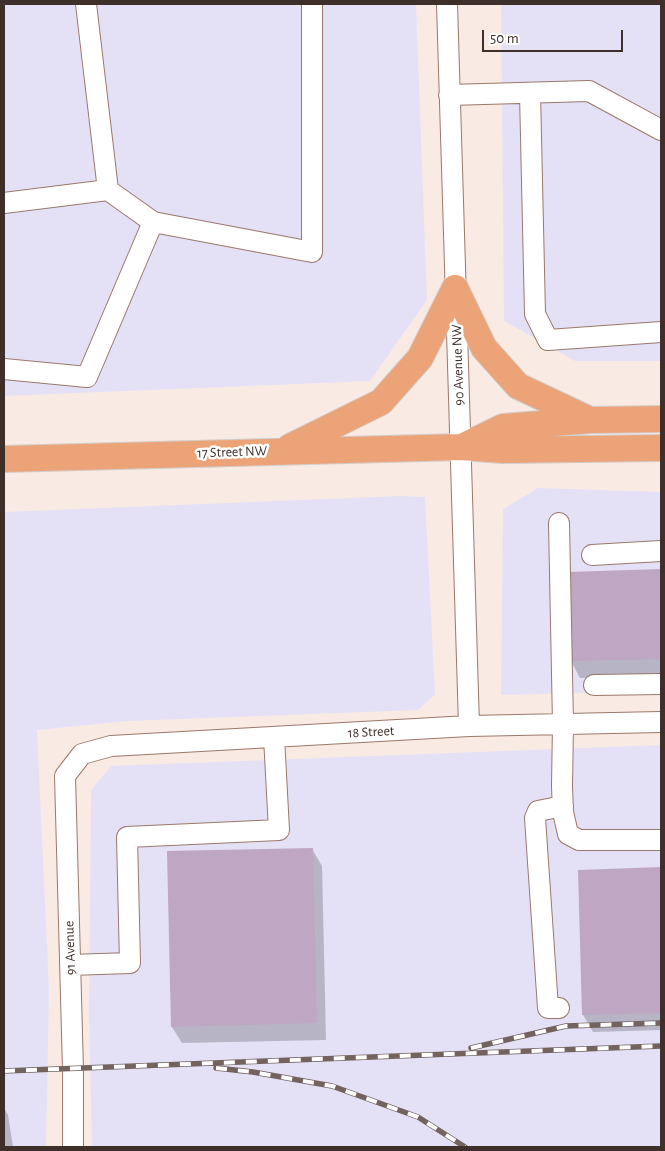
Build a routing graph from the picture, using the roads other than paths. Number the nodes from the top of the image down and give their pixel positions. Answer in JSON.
{"nodes":[{"id":1,"x":86,"y":4,"type":"edge"},
{"id":2,"x":312,"y":4,"type":"edge"},
{"id":3,"x":447,"y":4,"type":"edge"},
{"id":4,"x":530,"y":92,"type":"junction"},
{"id":5,"x":449,"y":95,"type":"junction"},
{"id":6,"x":661,"y":130,"type":"edge"},
{"id":7,"x":108,"y":190,"type":"junction"},
{"id":8,"x":4,"y":203,"type":"edge"},
{"id":9,"x":153,"y":222,"type":"junction"},
{"id":10,"x":455,"y":288,"type":"junction"},
{"id":11,"x":661,"y":332,"type":"edge"},
{"id":12,"x":4,"y":368,"type":"edge"},
{"id":13,"x":661,"y":419,"type":"edge"},
{"id":14,"x":591,"y":420,"type":"junction"},
{"id":15,"x":461,"y":447,"type":"junction"},
{"id":16,"x":661,"y":448,"type":"edge"},
{"id":17,"x":280,"y":451,"type":"junction"},
{"id":18,"x":4,"y":459,"type":"edge"},
{"id":19,"x":559,"y":523,"type":"dead end"},
{"id":20,"x":661,"y":551,"type":"edge"},
{"id":21,"x":592,"y":555,"type":"dead end"},
{"id":22,"x":661,"y":684,"type":"edge"},
{"id":23,"x":594,"y":685,"type":"dead end"},
{"id":24,"x":661,"y":722,"type":"edge"},
{"id":25,"x":563,"y":724,"type":"junction"},
{"id":26,"x":468,"y":726,"type":"junction"},
{"id":27,"x":274,"y":737,"type":"junction"},
{"id":28,"x":82,"y":754,"type":"joint"},
{"id":29,"x":563,"y":806,"type":"junction"},
{"id":30,"x":661,"y":840,"type":"edge"},
{"id":31,"x":70,"y":966,"type":"junction"},
{"id":32,"x":559,"y":1008,"type":"dead end"},
{"id":33,"x":72,"y":1147,"type":"edge"}],
"edges":[{"from":1,"to":7,"type":"street"},
{"from":2,"to":9,"type":"street"},
{"from":3,"to":5,"type":"street","name":"90 Avenue NW"},
{"from":4,"to":5,"type":"street"},
{"from":4,"to":6,"type":"street"},
{"from":4,"to":11,"type":"street"},
{"from":5,"to":10,"type":"street","name":"90 Avenue NW"},
{"from":7,"to":8,"type":"street"},
{"from":7,"to":9,"type":"street"},
{"from":9,"to":12,"type":"street"},
{"from":10,"to":14,"type":"main road"},
{"from":10,"to":15,"type":"street","name":"90 Avenue NW"},
{"from":10,"to":17,"type":"main road"},
{"from":13,"to":14,"type":"main road","name":"17 Street NW"},
{"from":14,"to":15,"type":"main road","name":"17 Street NW"},
{"from":15,"to":16,"type":"main road","name":"17 Street NW"},
{"from":15,"to":17,"type":"main road","name":"17 Street NW"},
{"from":15,"to":26,"type":"street","name":"90 Avenue NW"},
{"from":17,"to":18,"type":"main road","name":"17 Street NW"},
{"from":19,"to":25,"type":"street"},
{"from":20,"to":21,"type":"street"},
{"from":22,"to":23,"type":"street"},
{"from":24,"to":25,"type":"street","name":"18 Street"},
{"from":25,"to":26,"type":"street","name":"18 Street"},
{"from":25,"to":29,"type":"street"},
{"from":26,"to":27,"type":"street","name":"18 Street"},
{"from":27,"to":28,"type":"street","name":"18 Street"},
{"from":27,"to":31,"type":"street"},
{"from":28,"to":31,"type":"street","name":"91 Avenue"},
{"from":29,"to":30,"type":"street"},
{"from":29,"to":32,"type":"street"},
{"from":31,"to":33,"type":"street","name":"91 Avenue"}]}
